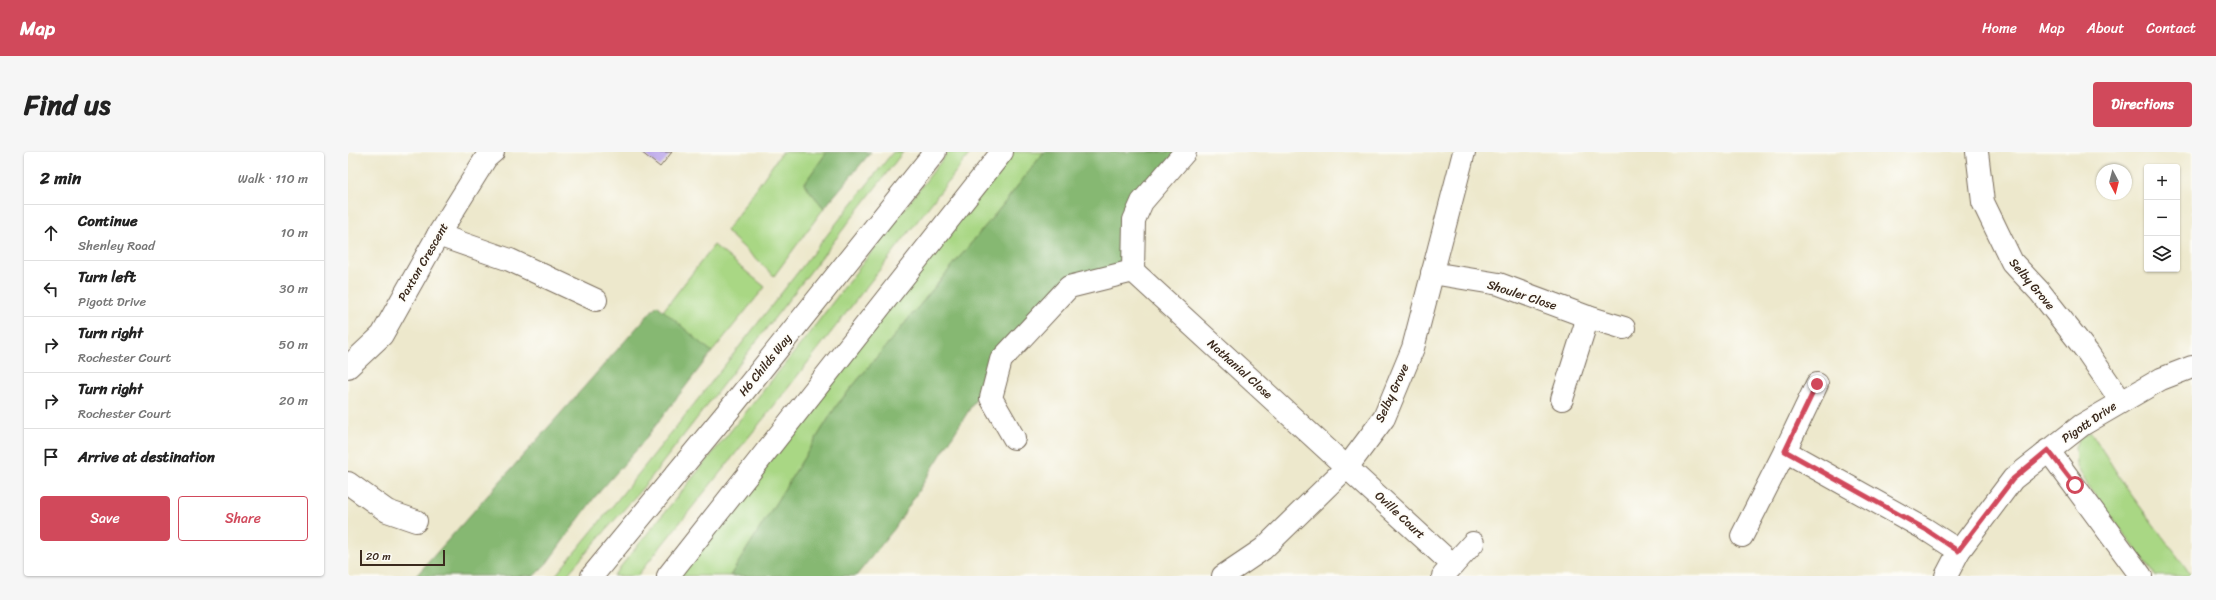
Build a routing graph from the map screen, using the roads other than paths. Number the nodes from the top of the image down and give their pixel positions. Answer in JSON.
{"nodes":[{"id":1,"x":493,"y":152,"type":"edge"},
{"id":2,"x":935,"y":152,"type":"edge"},
{"id":3,"x":1002,"y":152,"type":"edge"},
{"id":4,"x":1185,"y":152,"type":"edge"},
{"id":5,"x":1464,"y":152,"type":"edge"},
{"id":6,"x":1977,"y":152,"type":"edge"},
{"id":7,"x":438,"y":235,"type":"junction"},
{"id":8,"x":1133,"y":271,"type":"junction"},
{"id":9,"x":1432,"y":273,"type":"junction"},
{"id":10,"x":596,"y":300,"type":"dead end"},
{"id":11,"x":1588,"y":317,"type":"junction"},
{"id":12,"x":1624,"y":328,"type":"dead end"},
{"id":13,"x":348,"y":367,"type":"edge"},
{"id":14,"x":2192,"y":367,"type":"edge"},
{"id":15,"x":1817,"y":384,"type":"dead end"},
{"id":16,"x":1562,"y":399,"type":"dead end"},
{"id":17,"x":2121,"y":401,"type":"junction"},
{"id":18,"x":1014,"y":438,"type":"dead end"},
{"id":19,"x":2048,"y":450,"type":"junction"},
{"id":20,"x":1785,"y":451,"type":"junction"},
{"id":21,"x":1348,"y":466,"type":"junction"},
{"id":22,"x":348,"y":482,"type":"edge"},
{"id":23,"x":416,"y":521,"type":"dead end"},
{"id":24,"x":1742,"y":536,"type":"dead end"},
{"id":25,"x":1473,"y":543,"type":"dead end"},
{"id":26,"x":1958,"y":551,"type":"junction"},
{"id":27,"x":1448,"y":570,"type":"edge"},
{"id":28,"x":592,"y":576,"type":"edge"},
{"id":29,"x":668,"y":576,"type":"edge"},
{"id":30,"x":1223,"y":576,"type":"edge"},
{"id":31,"x":1946,"y":576,"type":"edge"},
{"id":32,"x":2141,"y":576,"type":"edge"}],
"edges":[{"from":1,"to":7,"type":"street","name":"Paxton Crescent"},
{"from":2,"to":28,"type":"street","name":"H6 Childs Way"},
{"from":3,"to":29,"type":"street"},
{"from":4,"to":8,"type":"street"},
{"from":5,"to":9,"type":"street","name":"Selby Grove"},
{"from":6,"to":17,"type":"street","name":"Selby Grove"},
{"from":7,"to":10,"type":"street"},
{"from":7,"to":13,"type":"street","name":"Paxton Crescent"},
{"from":8,"to":18,"type":"street"},
{"from":8,"to":21,"type":"street","name":"Nathanial Close"},
{"from":9,"to":11,"type":"street","name":"Shouler Close"},
{"from":9,"to":21,"type":"street","name":"Selby Grove"},
{"from":11,"to":12,"type":"street","name":"Shouler Close"},
{"from":11,"to":16,"type":"street"},
{"from":14,"to":17,"type":"street","name":"Pigott Drive"},
{"from":15,"to":20,"type":"street"},
{"from":17,"to":19,"type":"street","name":"Pigott Drive"},
{"from":19,"to":26,"type":"street","name":"Pigott Drive"},
{"from":19,"to":32,"type":"street"},
{"from":20,"to":24,"type":"street"},
{"from":20,"to":26,"type":"street"},
{"from":21,"to":27,"type":"street","name":"Oville Court"},
{"from":21,"to":30,"type":"street","name":"Selby Grove"},
{"from":22,"to":23,"type":"street"},
{"from":25,"to":27,"type":"street","name":"Oville Court"},
{"from":26,"to":31,"type":"street","name":"Pigott Drive"}]}
